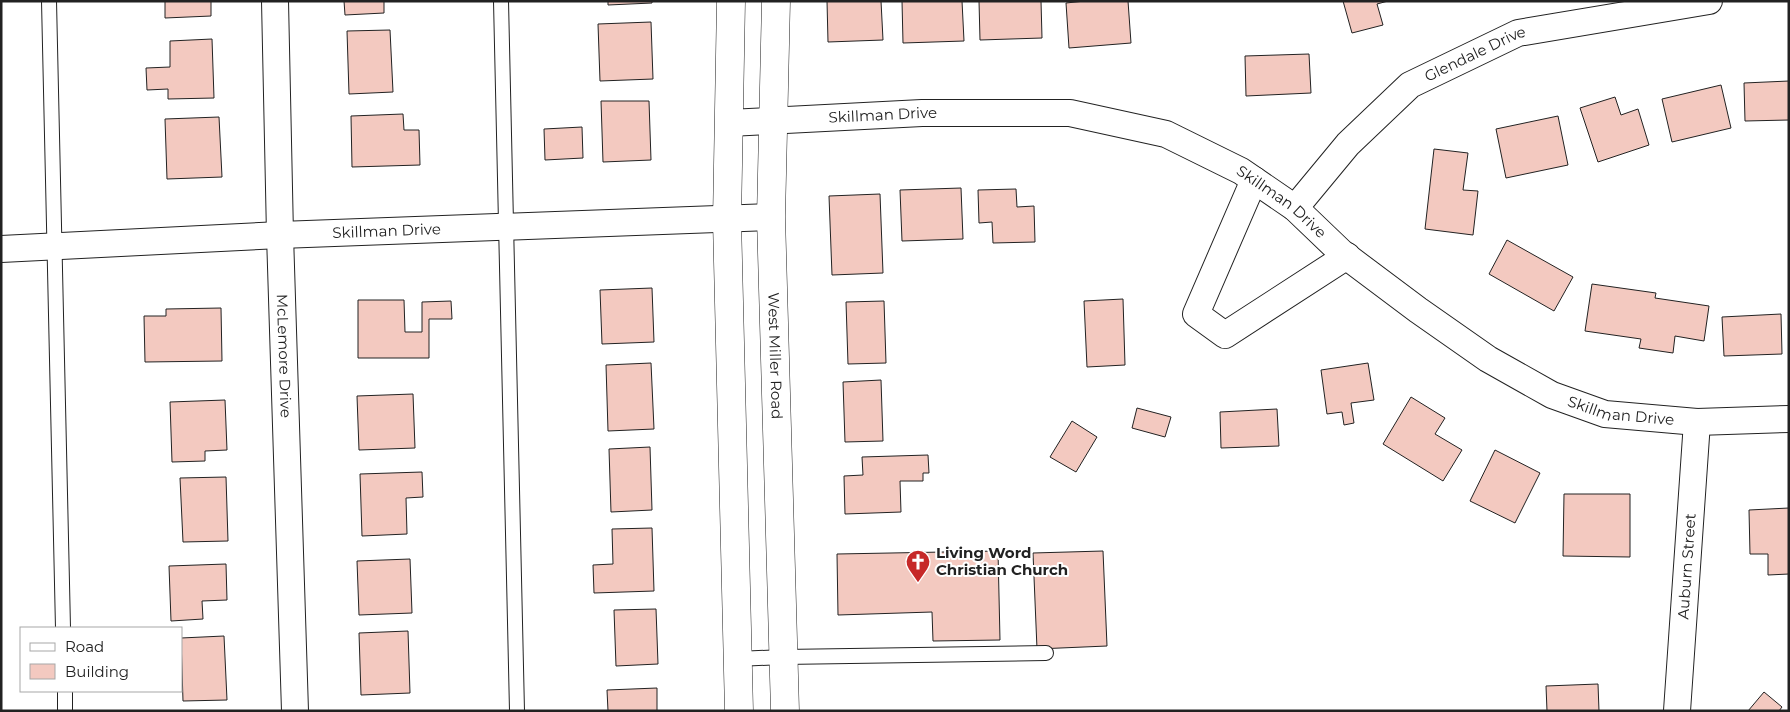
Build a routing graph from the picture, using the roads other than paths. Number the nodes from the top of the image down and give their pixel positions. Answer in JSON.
{"nodes":[{"id":1,"x":49,"y":1,"type":"edge"},
{"id":2,"x":275,"y":1,"type":"edge"},
{"id":3,"x":501,"y":1,"type":"edge"},
{"id":4,"x":731,"y":1,"type":"edge"},
{"id":5,"x":776,"y":1,"type":"edge"},
{"id":6,"x":1709,"y":1,"type":"edge"},
{"id":7,"x":774,"y":119,"type":"junction"},
{"id":8,"x":729,"y":123,"type":"junction"},
{"id":9,"x":1254,"y":180,"type":"junction"},
{"id":10,"x":1295,"y":208,"type":"junction"},
{"id":11,"x":771,"y":217,"type":"junction"},
{"id":12,"x":727,"y":220,"type":"junction"},
{"id":13,"x":505,"y":227,"type":"junction"},
{"id":14,"x":280,"y":235,"type":"junction"},
{"id":15,"x":56,"y":248,"type":"junction"},
{"id":16,"x":1,"y":249,"type":"edge"},
{"id":17,"x":1347,"y":256,"type":"junction"},
{"id":18,"x":1789,"y":419,"type":"edge"},
{"id":19,"x":1697,"y":422,"type":"junction"},
{"id":20,"x":64,"y":627,"type":"edge"},
{"id":21,"x":1046,"y":653,"type":"dead end"},
{"id":22,"x":783,"y":656,"type":"junction"},
{"id":23,"x":737,"y":659,"type":"junction"},
{"id":24,"x":65,"y":692,"type":"edge"},
{"id":25,"x":65,"y":711,"type":"edge"},
{"id":26,"x":295,"y":711,"type":"edge"},
{"id":27,"x":517,"y":711,"type":"edge"},
{"id":28,"x":738,"y":711,"type":"edge"},
{"id":29,"x":785,"y":711,"type":"edge"},
{"id":30,"x":1676,"y":711,"type":"edge"}],
"edges":[{"from":1,"to":15,"type":"lane"},
{"from":2,"to":14,"type":"street","name":"McLemore Drive"},
{"from":3,"to":13,"type":"lane"},
{"from":4,"to":8,"type":"main road"},
{"from":5,"to":7,"type":"main road","name":"West Miller Road"},
{"from":6,"to":10,"type":"street","name":"Glendale Drive"},
{"from":7,"to":8,"type":"street","name":"Skillman Drive"},
{"from":7,"to":9,"type":"street","name":"Skillman Drive"},
{"from":7,"to":11,"type":"main road","name":"West Miller Road"},
{"from":8,"to":12,"type":"main road"},
{"from":9,"to":10,"type":"street","name":"Skillman Drive"},
{"from":9,"to":17,"type":"street"},
{"from":10,"to":17,"type":"street","name":"Skillman Drive"},
{"from":11,"to":12,"type":"street","name":"Skillman Drive"},
{"from":11,"to":22,"type":"main road","name":"West Miller Road"},
{"from":12,"to":13,"type":"street","name":"Skillman Drive"},
{"from":12,"to":23,"type":"main road"},
{"from":13,"to":14,"type":"street","name":"Skillman Drive"},
{"from":13,"to":27,"type":"lane"},
{"from":14,"to":15,"type":"street","name":"Skillman Drive"},
{"from":14,"to":26,"type":"street","name":"McLemore Drive"},
{"from":15,"to":16,"type":"street","name":"Skillman Drive"},
{"from":15,"to":20,"type":"lane"},
{"from":17,"to":19,"type":"street","name":"Skillman Drive"},
{"from":18,"to":19,"type":"street","name":"Skillman Drive"},
{"from":19,"to":30,"type":"street","name":"Auburn Street"},
{"from":21,"to":22,"type":"lane"},
{"from":22,"to":23,"type":"lane"},
{"from":22,"to":29,"type":"main road","name":"West Miller Road"},
{"from":23,"to":28,"type":"main road"},
{"from":24,"to":25,"type":"lane"}]}
